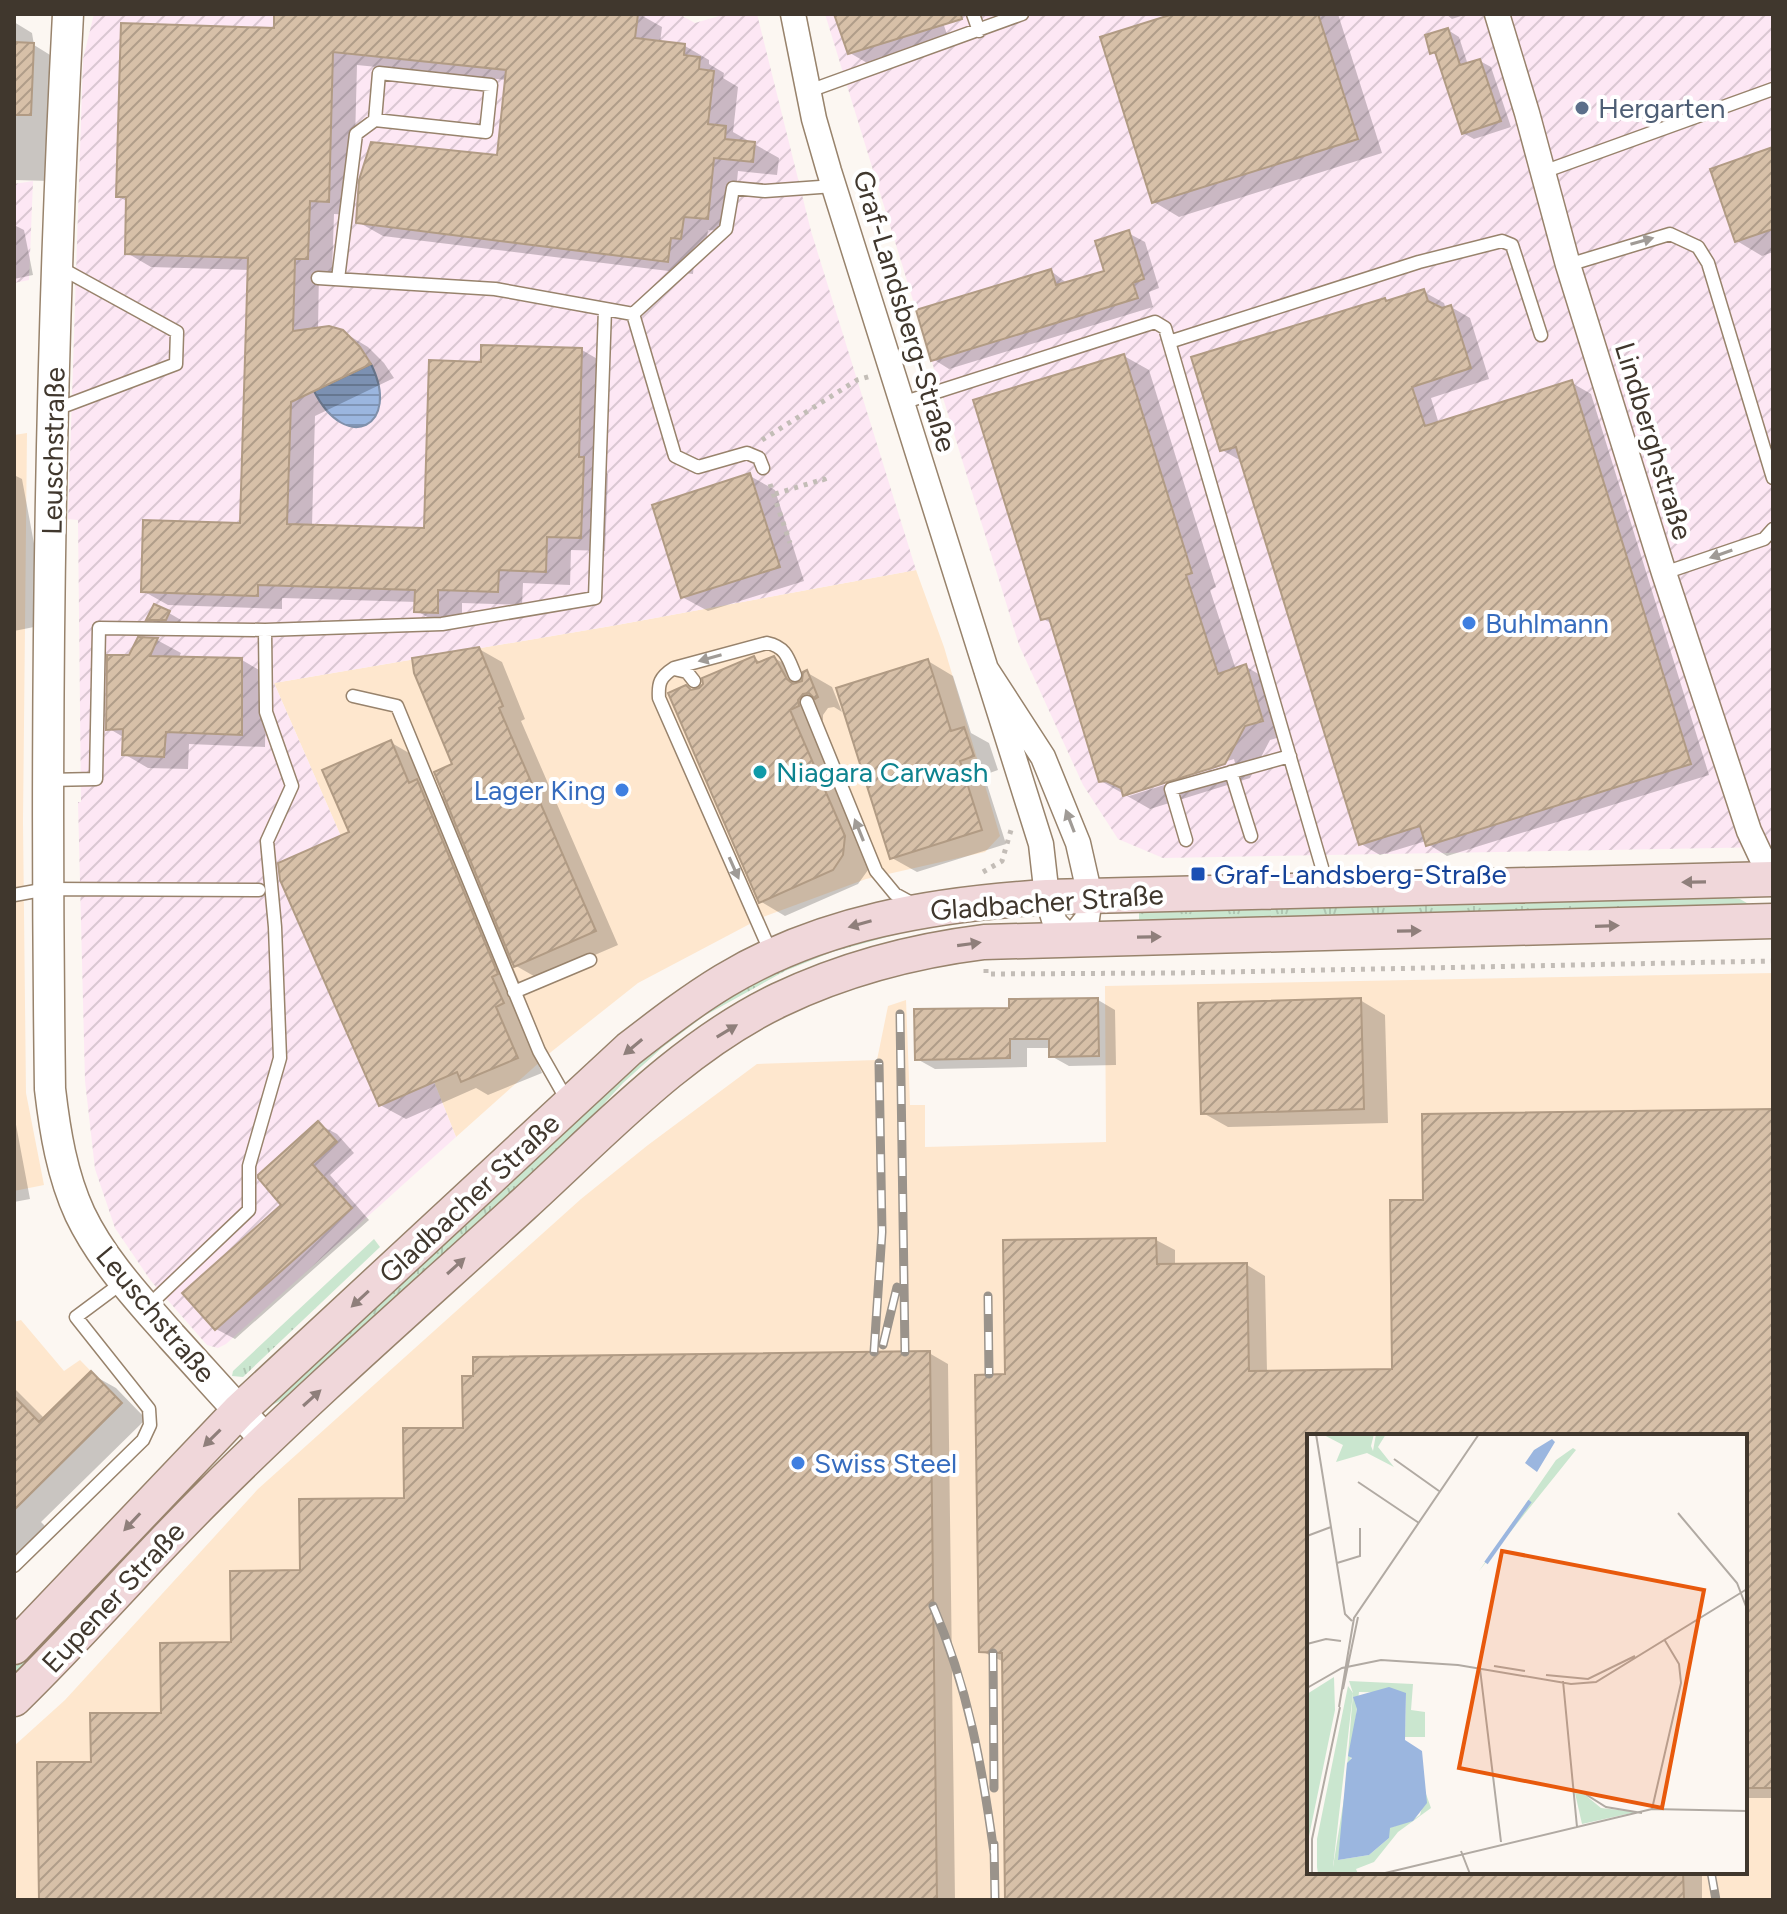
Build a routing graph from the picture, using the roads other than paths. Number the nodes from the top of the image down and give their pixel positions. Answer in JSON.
{"nodes":[{"id":1,"x":68,"y":14,"type":"edge"},
{"id":2,"x":793,"y":14,"type":"edge"},
{"id":3,"x":973,"y":14,"type":"edge"},
{"id":4,"x":1022,"y":14,"type":"edge"},
{"id":5,"x":1497,"y":14,"type":"edge"},
{"id":6,"x":979,"y":31,"type":"junction"},
{"id":7,"x":1773,"y":89,"type":"edge"},
{"id":8,"x":809,"y":91,"type":"junction"},
{"id":9,"x":375,"y":120,"type":"junction"},
{"id":10,"x":1543,"y":172,"type":"junction"},
{"id":11,"x":834,"y":186,"type":"junction"},
{"id":12,"x":1568,"y":265,"type":"junction"},
{"id":13,"x":58,"y":266,"type":"junction"},
{"id":14,"x":318,"y":278,"type":"dead end"},
{"id":15,"x":338,"y":279,"type":"junction"},
{"id":16,"x":605,"y":309,"type":"junction"},
{"id":17,"x":633,"y":314,"type":"junction"},
{"id":18,"x":1541,"y":335,"type":"dead end"},
{"id":19,"x":1169,"y":342,"type":"junction"},
{"id":20,"x":902,"y":403,"type":"junction"},
{"id":21,"x":54,"y":410,"type":"junction"},
{"id":22,"x":763,"y":468,"type":"road end"},
{"id":23,"x":1773,"y":478,"type":"edge"},
{"id":24,"x":1773,"y":529,"type":"edge"},
{"id":25,"x":1664,"y":573,"type":"junction"},
{"id":26,"x":265,"y":630,"type":"junction"},
{"id":27,"x":750,"y":647,"type":"junction"},
{"id":28,"x":744,"y":660,"type":"dead end"},
{"id":29,"x":674,"y":668,"type":"junction"},
{"id":30,"x":986,"y":669,"type":"junction"},
{"id":31,"x":795,"y":675,"type":"dead end"},
{"id":32,"x":694,"y":681,"type":"dead end"},
{"id":33,"x":353,"y":696,"type":"dead end"},
{"id":34,"x":807,"y":702,"type":"dead end"},
{"id":35,"x":1290,"y":756,"type":"junction"},
{"id":36,"x":1231,"y":772,"type":"junction"},
{"id":37,"x":47,"y":780,"type":"junction"},
{"id":38,"x":1251,"y":836,"type":"dead end"},
{"id":39,"x":1186,"y":840,"type":"dead end"},
{"id":40,"x":1773,"y":880,"type":"edge"},
{"id":41,"x":47,"y":889,"type":"junction"},
{"id":42,"x":259,"y":890,"type":"dead end"},
{"id":43,"x":1329,"y":891,"type":"junction"},
{"id":44,"x":14,"y":895,"type":"edge"},
{"id":45,"x":1090,"y":896,"type":"junction"},
{"id":46,"x":1047,"y":897,"type":"junction"},
{"id":47,"x":923,"y":909,"type":"junction"},
{"id":48,"x":1773,"y":921,"type":"edge"},
{"id":49,"x":1071,"y":939,"type":"junction"},
{"id":50,"x":773,"y":956,"type":"junction"},
{"id":51,"x":590,"y":960,"type":"dead end"},
{"id":52,"x":514,"y":992,"type":"junction"},
{"id":53,"x":569,"y":1105,"type":"junction"},
{"id":54,"x":123,"y":1282,"type":"junction"},
{"id":55,"x":146,"y":1308,"type":"junction"},
{"id":56,"x":239,"y":1411,"type":"junction"},
{"id":57,"x":266,"y":1440,"type":"junction"},
{"id":58,"x":185,"y":1465,"type":"joint"},
{"id":59,"x":211,"y":1493,"type":"joint"},
{"id":60,"x":14,"y":1566,"type":"edge"},
{"id":61,"x":14,"y":1647,"type":"edge"},
{"id":62,"x":14,"y":1699,"type":"edge"}],
"edges":[{"from":1,"to":13,"type":"street","name":"Leuschstraße"},
{"from":2,"to":8,"type":"street","name":"Graf-Landsberg-Straße"},
{"from":3,"to":6,"type":"lane"},
{"from":4,"to":6,"type":"lane"},
{"from":5,"to":10,"type":"street","name":"Lindberghstraße"},
{"from":6,"to":8,"type":"lane"},
{"from":7,"to":10,"type":"lane"},
{"from":8,"to":11,"type":"street","name":"Graf-Landsberg-Straße"},
{"from":9,"to":9,"type":"lane"},
{"from":9,"to":15,"type":"lane"},
{"from":10,"to":12,"type":"street","name":"Lindberghstraße"},
{"from":11,"to":17,"type":"lane"},
{"from":11,"to":20,"type":"street","name":"Graf-Landsberg-Straße"},
{"from":12,"to":23,"type":"lane","one_way":true},
{"from":12,"to":25,"type":"street","name":"Lindberghstraße"},
{"from":13,"to":21,"type":"street","name":"Leuschstraße"},
{"from":13,"to":21,"type":"lane"},
{"from":14,"to":15,"type":"lane"},
{"from":15,"to":16,"type":"lane"},
{"from":16,"to":17,"type":"lane"},
{"from":16,"to":26,"type":"lane"},
{"from":17,"to":22,"type":"lane"},
{"from":18,"to":19,"type":"lane"},
{"from":19,"to":20,"type":"lane"},
{"from":19,"to":35,"type":"lane"},
{"from":20,"to":30,"type":"street","name":"Graf-Landsberg-Straße"},
{"from":21,"to":37,"type":"street","name":"Leuschstraße"},
{"from":24,"to":25,"type":"lane","one_way":true},
{"from":25,"to":40,"type":"street","name":"Lindberghstraße"},
{"from":26,"to":37,"type":"lane"},
{"from":26,"to":55,"type":"lane"},
{"from":27,"to":28,"type":"lane"},
{"from":27,"to":29,"type":"lane","one_way":true},
{"from":27,"to":31,"type":"lane"},
{"from":29,"to":32,"type":"lane"},
{"from":29,"to":50,"type":"lane","one_way":true},
{"from":45,"to":30,"type":"street","name":"Graf-Landsberg-Straße","one_way":true},
{"from":30,"to":46,"type":"street","name":"Graf-Landsberg-Straße"},
{"from":33,"to":52,"type":"lane"},
{"from":47,"to":34,"type":"lane","one_way":true},
{"from":35,"to":36,"type":"lane"},
{"from":35,"to":43,"type":"lane"},
{"from":36,"to":38,"type":"lane"},
{"from":36,"to":39,"type":"lane"},
{"from":37,"to":41,"type":"street","name":"Leuschstraße"},
{"from":40,"to":43,"type":"main road","name":"Gladbacher Straße","one_way":true},
{"from":41,"to":42,"type":"lane"},
{"from":41,"to":44,"type":"lane"},
{"from":41,"to":54,"type":"street","name":"Leuschstraße"},
{"from":43,"to":45,"type":"main road","name":"Gladbacher Straße"},
{"from":45,"to":46,"type":"main road","name":"Gladbacher Straße"},
{"from":45,"to":49,"type":"street"},
{"from":46,"to":47,"type":"main road","name":"Gladbacher Straße"},
{"from":46,"to":49,"type":"street","name":"Graf-Landsberg-Straße"},
{"from":47,"to":50,"type":"main road","name":"Gladbacher Straße","one_way":true},
{"from":49,"to":48,"type":"main road","name":"Gladbacher Straße","one_way":true},
{"from":57,"to":49,"type":"main road","name":"Gladbacher Straße","one_way":true},
{"from":50,"to":53,"type":"main road","name":"Gladbacher Straße","one_way":true},
{"from":51,"to":52,"type":"lane"},
{"from":52,"to":53,"type":"lane"},
{"from":53,"to":56,"type":"main road","name":"Gladbacher Straße","one_way":true},
{"from":54,"to":55,"type":"street","name":"Leuschstraße"},
{"from":54,"to":60,"type":"lane"},
{"from":55,"to":56,"type":"street","name":"Leuschstraße"},
{"from":56,"to":57,"type":"street","name":"Leuschstraße"},
{"from":56,"to":58,"type":"main road","name":"Gladbacher Straße","one_way":true},
{"from":57,"to":59,"type":"main road","name":"Gladbacher Straße"},
{"from":58,"to":61,"type":"main road","name":"Eupener Straße","one_way":true},
{"from":59,"to":62,"type":"main road","name":"Eupener Straße"}]}
